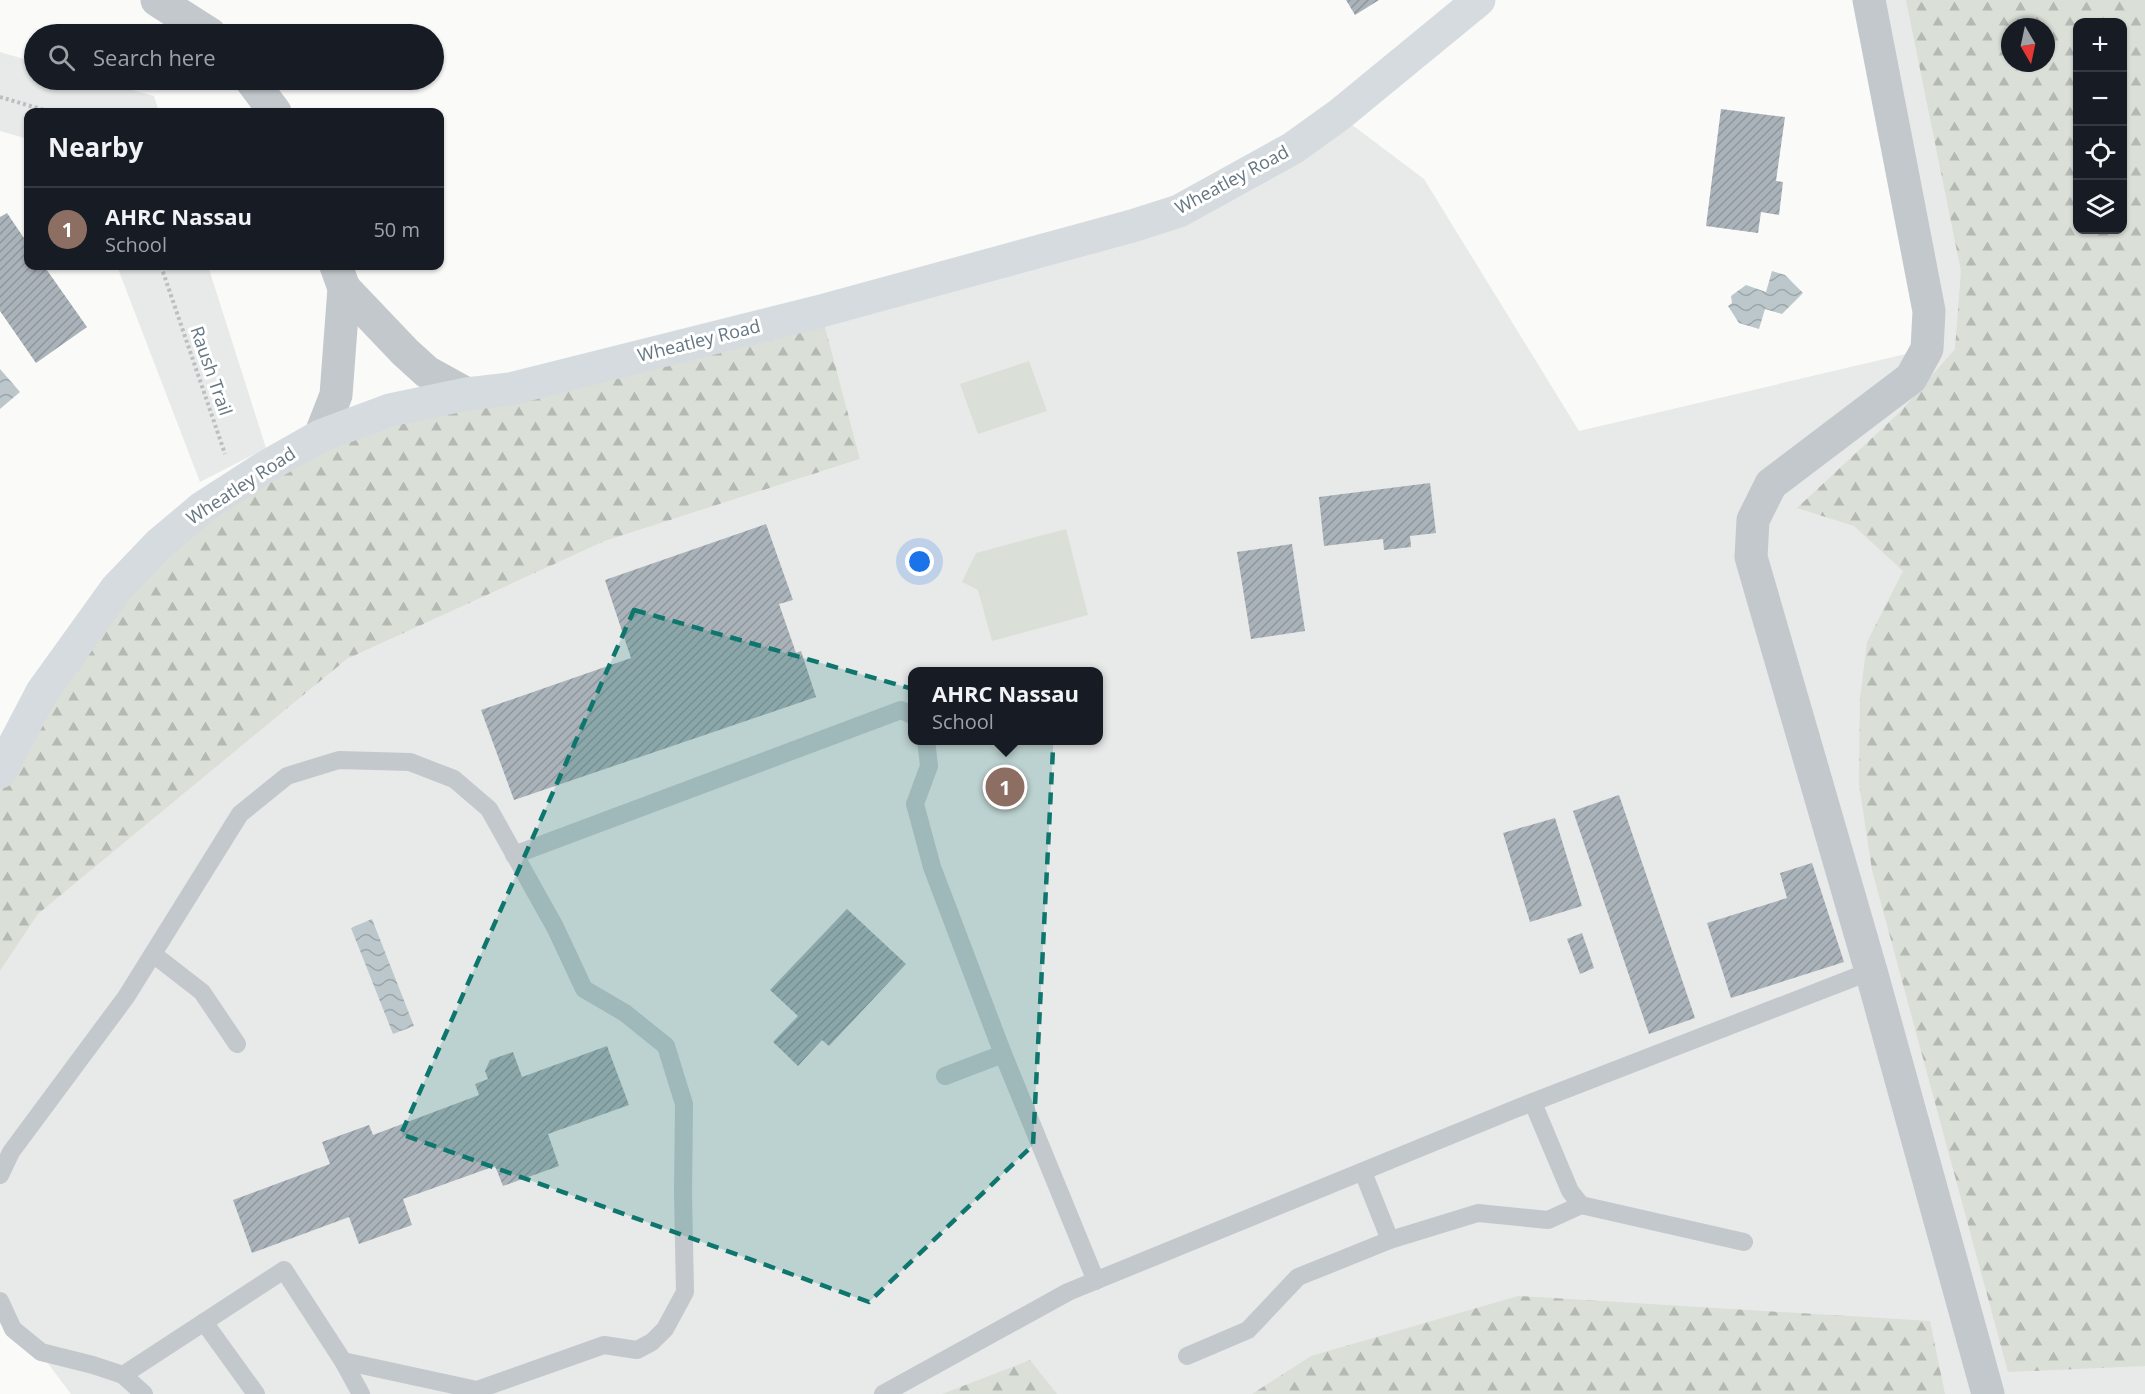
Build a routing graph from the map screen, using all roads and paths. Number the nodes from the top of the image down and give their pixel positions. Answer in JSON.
{"nodes":[{"id":1,"x":157,"y":0,"type":"edge"},
{"id":2,"x":1479,"y":0,"type":"edge"},
{"id":3,"x":1869,"y":0,"type":"edge"},
{"id":4,"x":194,"y":24,"type":"edge"},
{"id":5,"x":258,"y":90,"type":"edge"},
{"id":6,"x":0,"y":97,"type":"edge"},
{"id":7,"x":37,"y":108,"type":"edge"},
{"id":8,"x":272,"y":108,"type":"edge"},
{"id":9,"x":162,"y":270,"type":"edge"},
{"id":10,"x":340,"y":277,"type":"edge"},
{"id":11,"x":467,"y":394,"type":"junction"},
{"id":12,"x":320,"y":436,"type":"junction"},
{"id":13,"x":236,"y":486,"type":"junction"},
{"id":14,"x":908,"y":713,"type":"edge"},
{"id":15,"x":926,"y":745,"type":"edge"},
{"id":16,"x":0,"y":772,"type":"edge"},
{"id":17,"x":514,"y":855,"type":"junction"},
{"id":18,"x":153,"y":954,"type":"junction"},
{"id":19,"x":1871,"y":971,"type":"junction"},
{"id":20,"x":237,"y":1044,"type":"dead end"},
{"id":21,"x":1003,"y":1054,"type":"junction"},
{"id":22,"x":945,"y":1076,"type":"dead end"},
{"id":23,"x":1533,"y":1102,"type":"junction"},
{"id":24,"x":1364,"y":1172,"type":"junction"},
{"id":25,"x":0,"y":1175,"type":"edge"},
{"id":26,"x":1581,"y":1205,"type":"junction"},
{"id":27,"x":1390,"y":1240,"type":"junction"},
{"id":28,"x":1744,"y":1242,"type":"dead end"},
{"id":29,"x":1096,"y":1281,"type":"junction"},
{"id":30,"x":0,"y":1301,"type":"edge"},
{"id":31,"x":204,"y":1322,"type":"junction"},
{"id":32,"x":1186,"y":1356,"type":"dead end"},
{"id":33,"x":343,"y":1361,"type":"junction"},
{"id":34,"x":123,"y":1375,"type":"junction"},
{"id":35,"x":144,"y":1394,"type":"edge"},
{"id":36,"x":256,"y":1394,"type":"edge"},
{"id":37,"x":361,"y":1394,"type":"edge"},
{"id":38,"x":883,"y":1394,"type":"edge"},
{"id":39,"x":1988,"y":1394,"type":"edge"}],
"edges":[{"from":1,"to":4,"type":"street"},
{"from":2,"to":11,"type":"main road","name":"Wheatley Road"},
{"from":3,"to":19,"type":"street"},
{"from":5,"to":8,"type":"street"},
{"from":6,"to":7,"type":"path"},
{"from":9,"to":13,"type":"path","name":"Raush Trail"},
{"from":10,"to":11,"type":"street"},
{"from":10,"to":12,"type":"street"},
{"from":11,"to":12,"type":"main road","name":"Wheatley Road"},
{"from":12,"to":13,"type":"main road","name":"Wheatley Road"},
{"from":13,"to":16,"type":"main road","name":"Wheatley Road"},
{"from":14,"to":17,"type":"lane"},
{"from":15,"to":21,"type":"lane"},
{"from":17,"to":18,"type":"lane"},
{"from":17,"to":33,"type":"lane"},
{"from":18,"to":20,"type":"lane"},
{"from":18,"to":25,"type":"lane"},
{"from":19,"to":23,"type":"lane"},
{"from":19,"to":39,"type":"street"},
{"from":21,"to":22,"type":"lane"},
{"from":21,"to":29,"type":"lane"},
{"from":23,"to":24,"type":"lane"},
{"from":23,"to":26,"type":"lane"},
{"from":24,"to":27,"type":"lane"},
{"from":24,"to":29,"type":"lane"},
{"from":26,"to":27,"type":"lane"},
{"from":26,"to":28,"type":"lane"},
{"from":27,"to":32,"type":"lane"},
{"from":29,"to":38,"type":"lane"},
{"from":30,"to":34,"type":"lane"},
{"from":31,"to":33,"type":"lane"},
{"from":31,"to":34,"type":"lane"},
{"from":31,"to":36,"type":"lane"},
{"from":33,"to":37,"type":"lane"},
{"from":34,"to":35,"type":"lane"}]}
